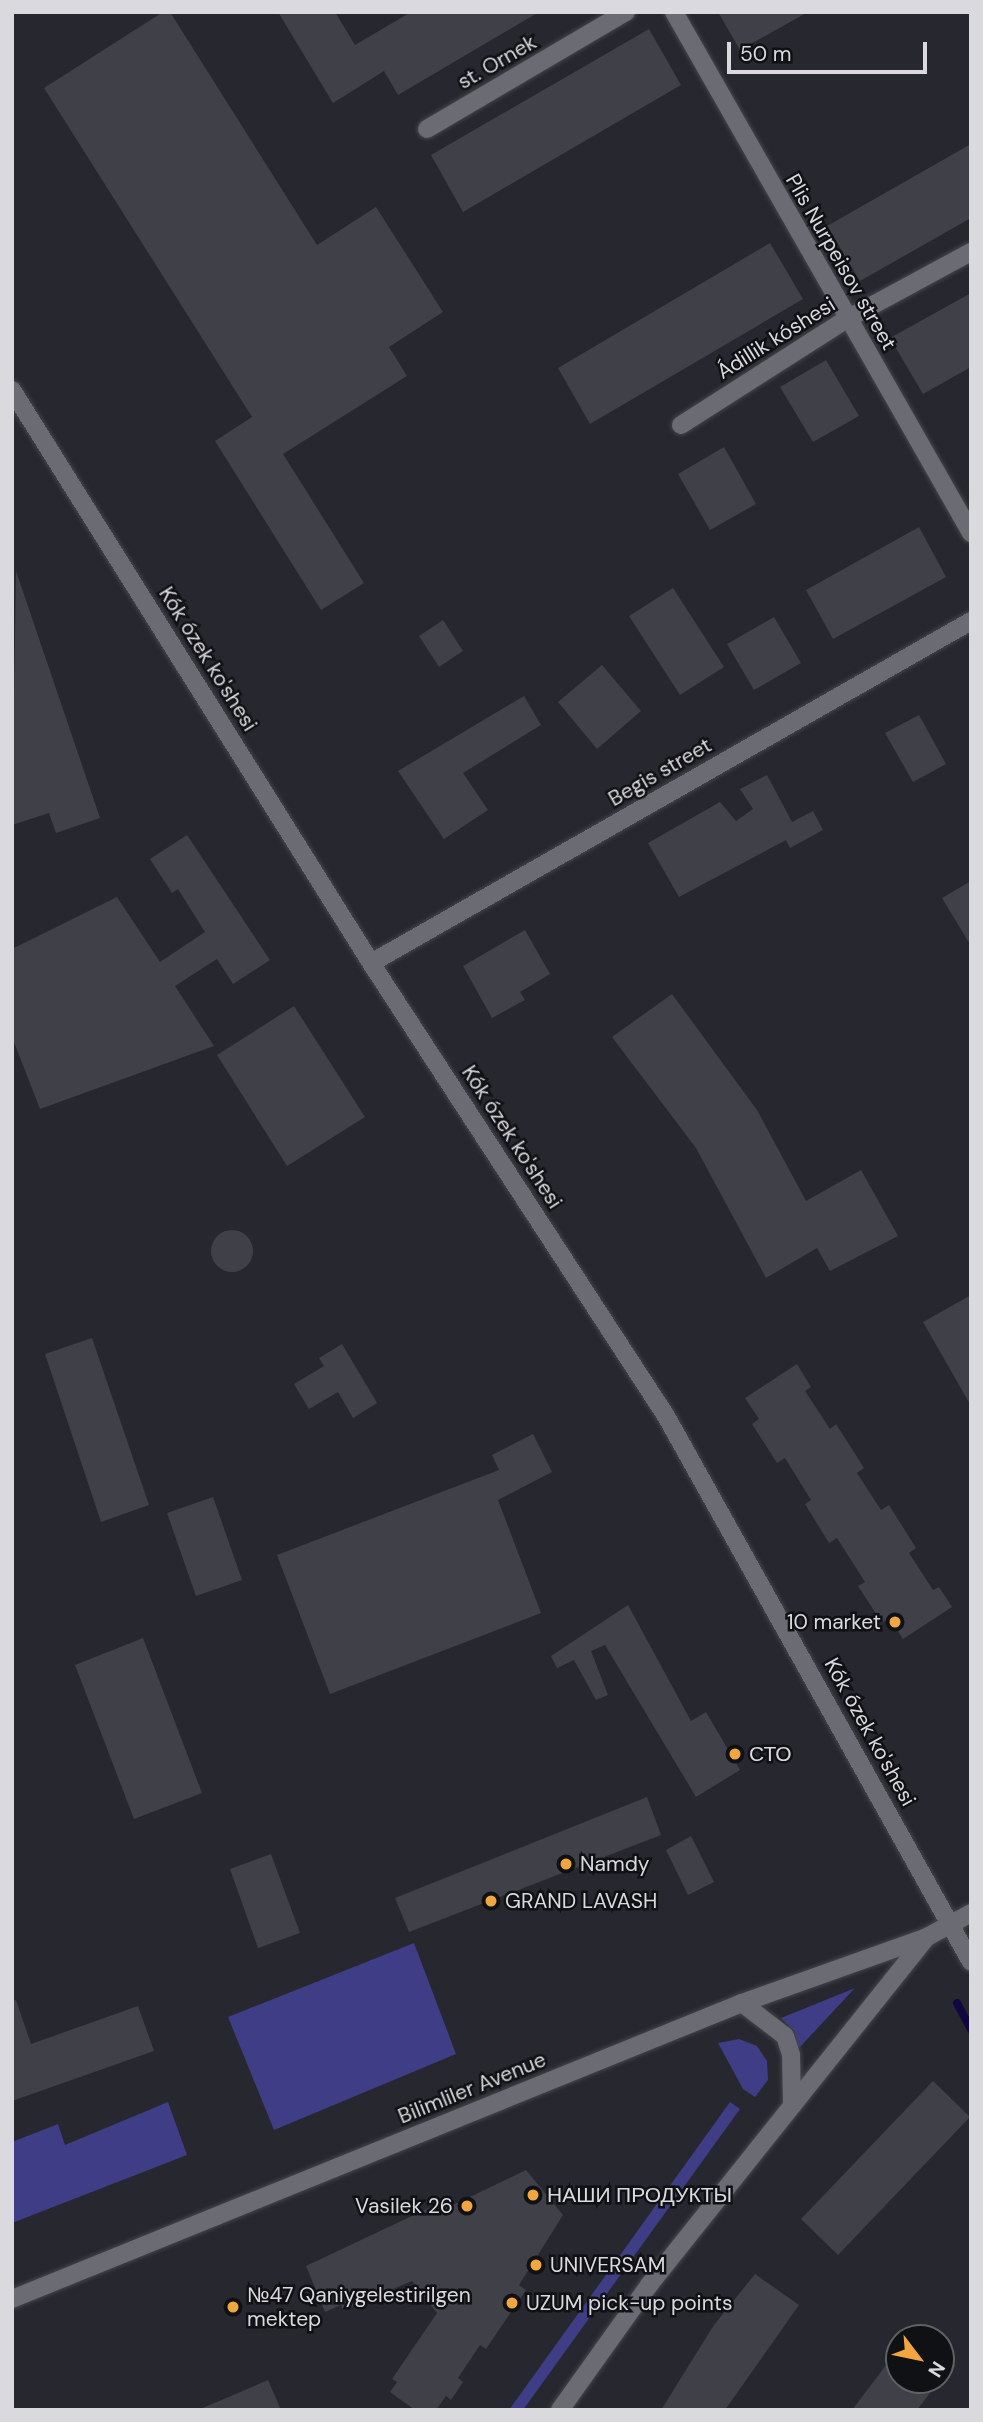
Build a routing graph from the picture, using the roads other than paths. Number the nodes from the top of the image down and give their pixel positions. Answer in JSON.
{"nodes":[{"id":1,"x":626,"y":12,"type":"edge"},
{"id":2,"x":674,"y":12,"type":"edge"},
{"id":3,"x":427,"y":129,"type":"dead end"},
{"id":4,"x":971,"y":252,"type":"edge"},
{"id":5,"x":847,"y":319,"type":"junction"},
{"id":6,"x":12,"y":390,"type":"edge"},
{"id":7,"x":681,"y":425,"type":"dead end"},
{"id":8,"x":971,"y":533,"type":"edge"},
{"id":9,"x":971,"y":621,"type":"edge"},
{"id":10,"x":371,"y":963,"type":"junction"},
{"id":11,"x":971,"y":1913,"type":"edge"},
{"id":12,"x":950,"y":1923,"type":"junction"},
{"id":13,"x":927,"y":1937,"type":"junction"},
{"id":14,"x":971,"y":1962,"type":"edge"},
{"id":15,"x":742,"y":2003,"type":"junction"},
{"id":16,"x":792,"y":2104,"type":"junction"},
{"id":17,"x":12,"y":2299,"type":"edge"},
{"id":18,"x":560,"y":2410,"type":"edge"}],
"edges":[{"from":1,"to":3,"type":"street","name":"st. Ornek"},
{"from":2,"to":5,"type":"street","name":"Plis Nurpeisov street"},
{"from":4,"to":5,"type":"street","name":"Ádillik kóshesi"},
{"from":5,"to":7,"type":"street","name":"Ádillik kóshesi"},
{"from":5,"to":8,"type":"street","name":"Plis Nurpeisov street"},
{"from":6,"to":10,"type":"street","name":"Kók ózek ko'shesi"},
{"from":9,"to":10,"type":"street","name":"Begis street"},
{"from":10,"to":12,"type":"street","name":"Kók ózek ko'shesi"},
{"from":11,"to":12,"type":"street","name":"Bilimliler Avenue"},
{"from":12,"to":13,"type":"street","name":"Bilimliler Avenue"},
{"from":12,"to":14,"type":"street","name":"Kók ózek ko'shesi"},
{"from":13,"to":15,"type":"street","name":"Bilimliler Avenue"},
{"from":13,"to":16,"type":"street"},
{"from":15,"to":16,"type":"street"},
{"from":15,"to":17,"type":"street","name":"Bilimliler Avenue"},
{"from":16,"to":18,"type":"street"}]}
